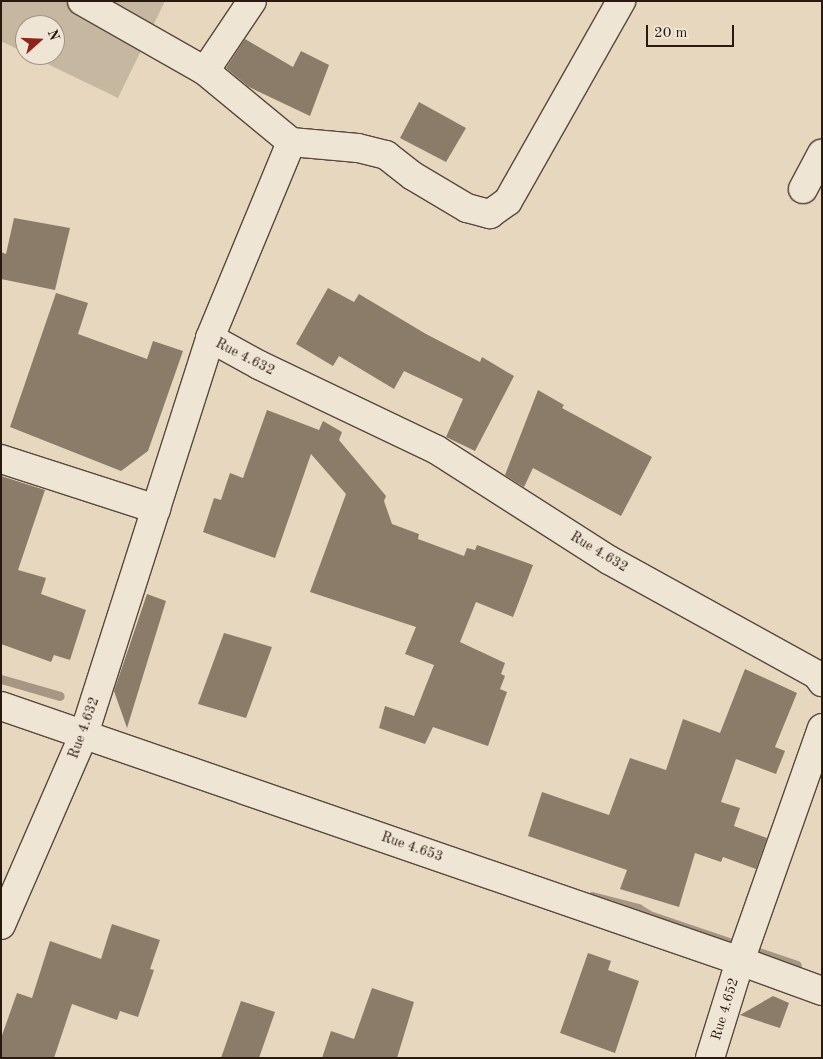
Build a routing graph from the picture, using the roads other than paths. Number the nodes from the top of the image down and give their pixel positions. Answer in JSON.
{"nodes":[{"id":1,"x":82,"y":1,"type":"edge"},
{"id":2,"x":252,"y":1,"type":"edge"},
{"id":3,"x":620,"y":1,"type":"edge"},
{"id":4,"x":204,"y":71,"type":"junction"},
{"id":5,"x":291,"y":142,"type":"junction"},
{"id":6,"x":822,"y":154,"type":"edge"},
{"id":7,"x":803,"y":189,"type":"dead end"},
{"id":8,"x":210,"y":338,"type":"junction"},
{"id":9,"x":1,"y":459,"type":"edge"},
{"id":10,"x":156,"y":509,"type":"junction"},
{"id":11,"x":822,"y":682,"type":"edge"},
{"id":12,"x":1,"y":706,"type":"edge"},
{"id":13,"x":822,"y":728,"type":"edge"},
{"id":14,"x":84,"y":734,"type":"junction"},
{"id":15,"x":1,"y":925,"type":"edge"},
{"id":16,"x":740,"y":961,"type":"junction"},
{"id":17,"x":822,"y":991,"type":"edge"},
{"id":18,"x":710,"y":1058,"type":"edge"}],
"edges":[{"from":1,"to":4,"type":"street"},
{"from":2,"to":4,"type":"street"},
{"from":3,"to":5,"type":"street"},
{"from":4,"to":5,"type":"street"},
{"from":5,"to":8,"type":"street"},
{"from":6,"to":7,"type":"street"},
{"from":8,"to":10,"type":"street","name":"Rue 4.632"},
{"from":8,"to":11,"type":"street","name":"Rue 4.632"},
{"from":9,"to":10,"type":"street"},
{"from":10,"to":14,"type":"street","name":"Rue 4.632"},
{"from":12,"to":14,"type":"street","name":"Rue 4.653"},
{"from":13,"to":16,"type":"street"},
{"from":14,"to":15,"type":"street","name":"Rue 4.632"},
{"from":14,"to":16,"type":"street","name":"Rue 4.653"},
{"from":16,"to":17,"type":"street","name":"Rue 4.653"},
{"from":16,"to":18,"type":"street","name":"Rue 4.652"}]}
